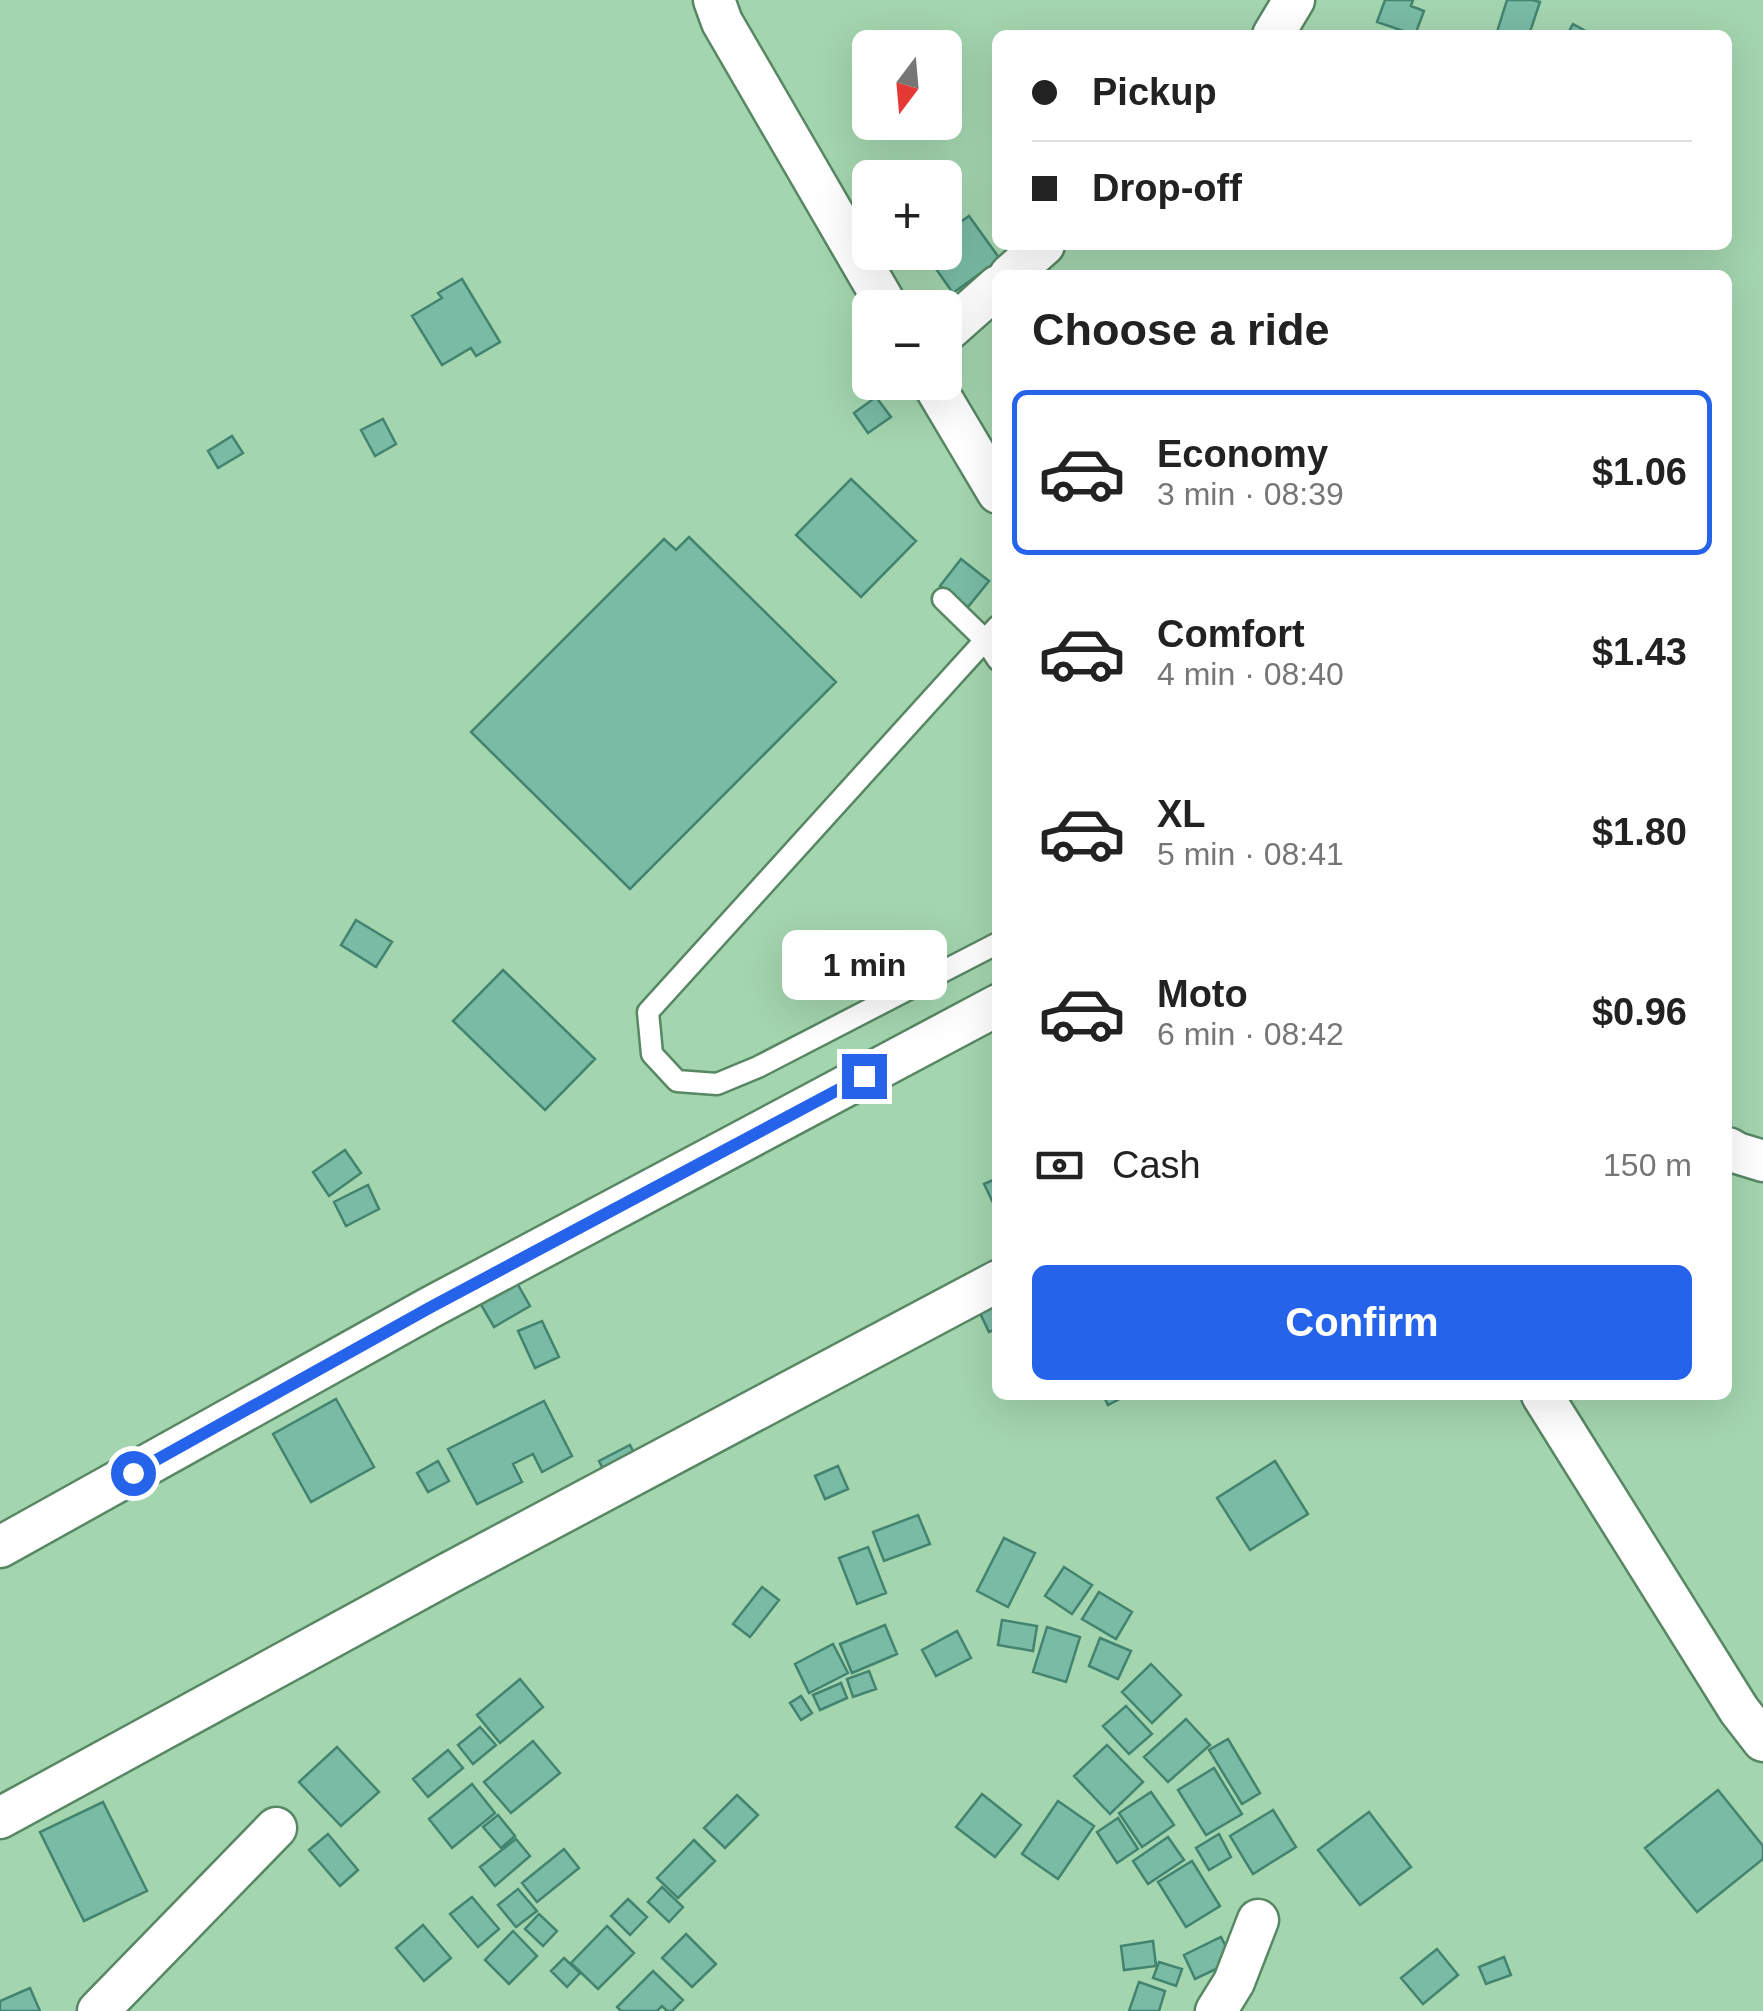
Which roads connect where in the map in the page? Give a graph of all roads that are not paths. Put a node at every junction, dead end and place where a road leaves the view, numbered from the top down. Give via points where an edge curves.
1 (714, 0) edge
2 (1294, 0) edge
3 (1276, 30) edge
4 (1038, 250) edge
5 (1016, 270) edge
6 (878, 290) edge
7 (992, 291) edge
8 (962, 317) edge
9 (943, 400) edge
10 (992, 483) edge
11 (943, 599) dead end
12 (991, 633) edge
13 (992, 946) edge
14 (992, 1008) edge
15 (1732, 1149) edge
16 (1763, 1161) edge
17 (992, 1284) edge
18 (1545, 1400) edge
19 (0, 1547) edge
20 (1763, 1741) edge
21 (0, 1818) edge
22 (276, 1828) dead end
23 (1258, 1920) dead end
24 (98, 2011) edge
25 (1216, 2011) edge

1 - 6 street
2 - 3 street
4 - 5 street
7 - 8 street
9 - 10 street
11 - 12 lane
12 - 13 lane via 648,1012 652,1054 678,1081 717,1084
14 - 19 street via 431,1307
15 - 16 street
17 - 21 street
18 - 20 street
22 - 24 street
23 - 25 street

